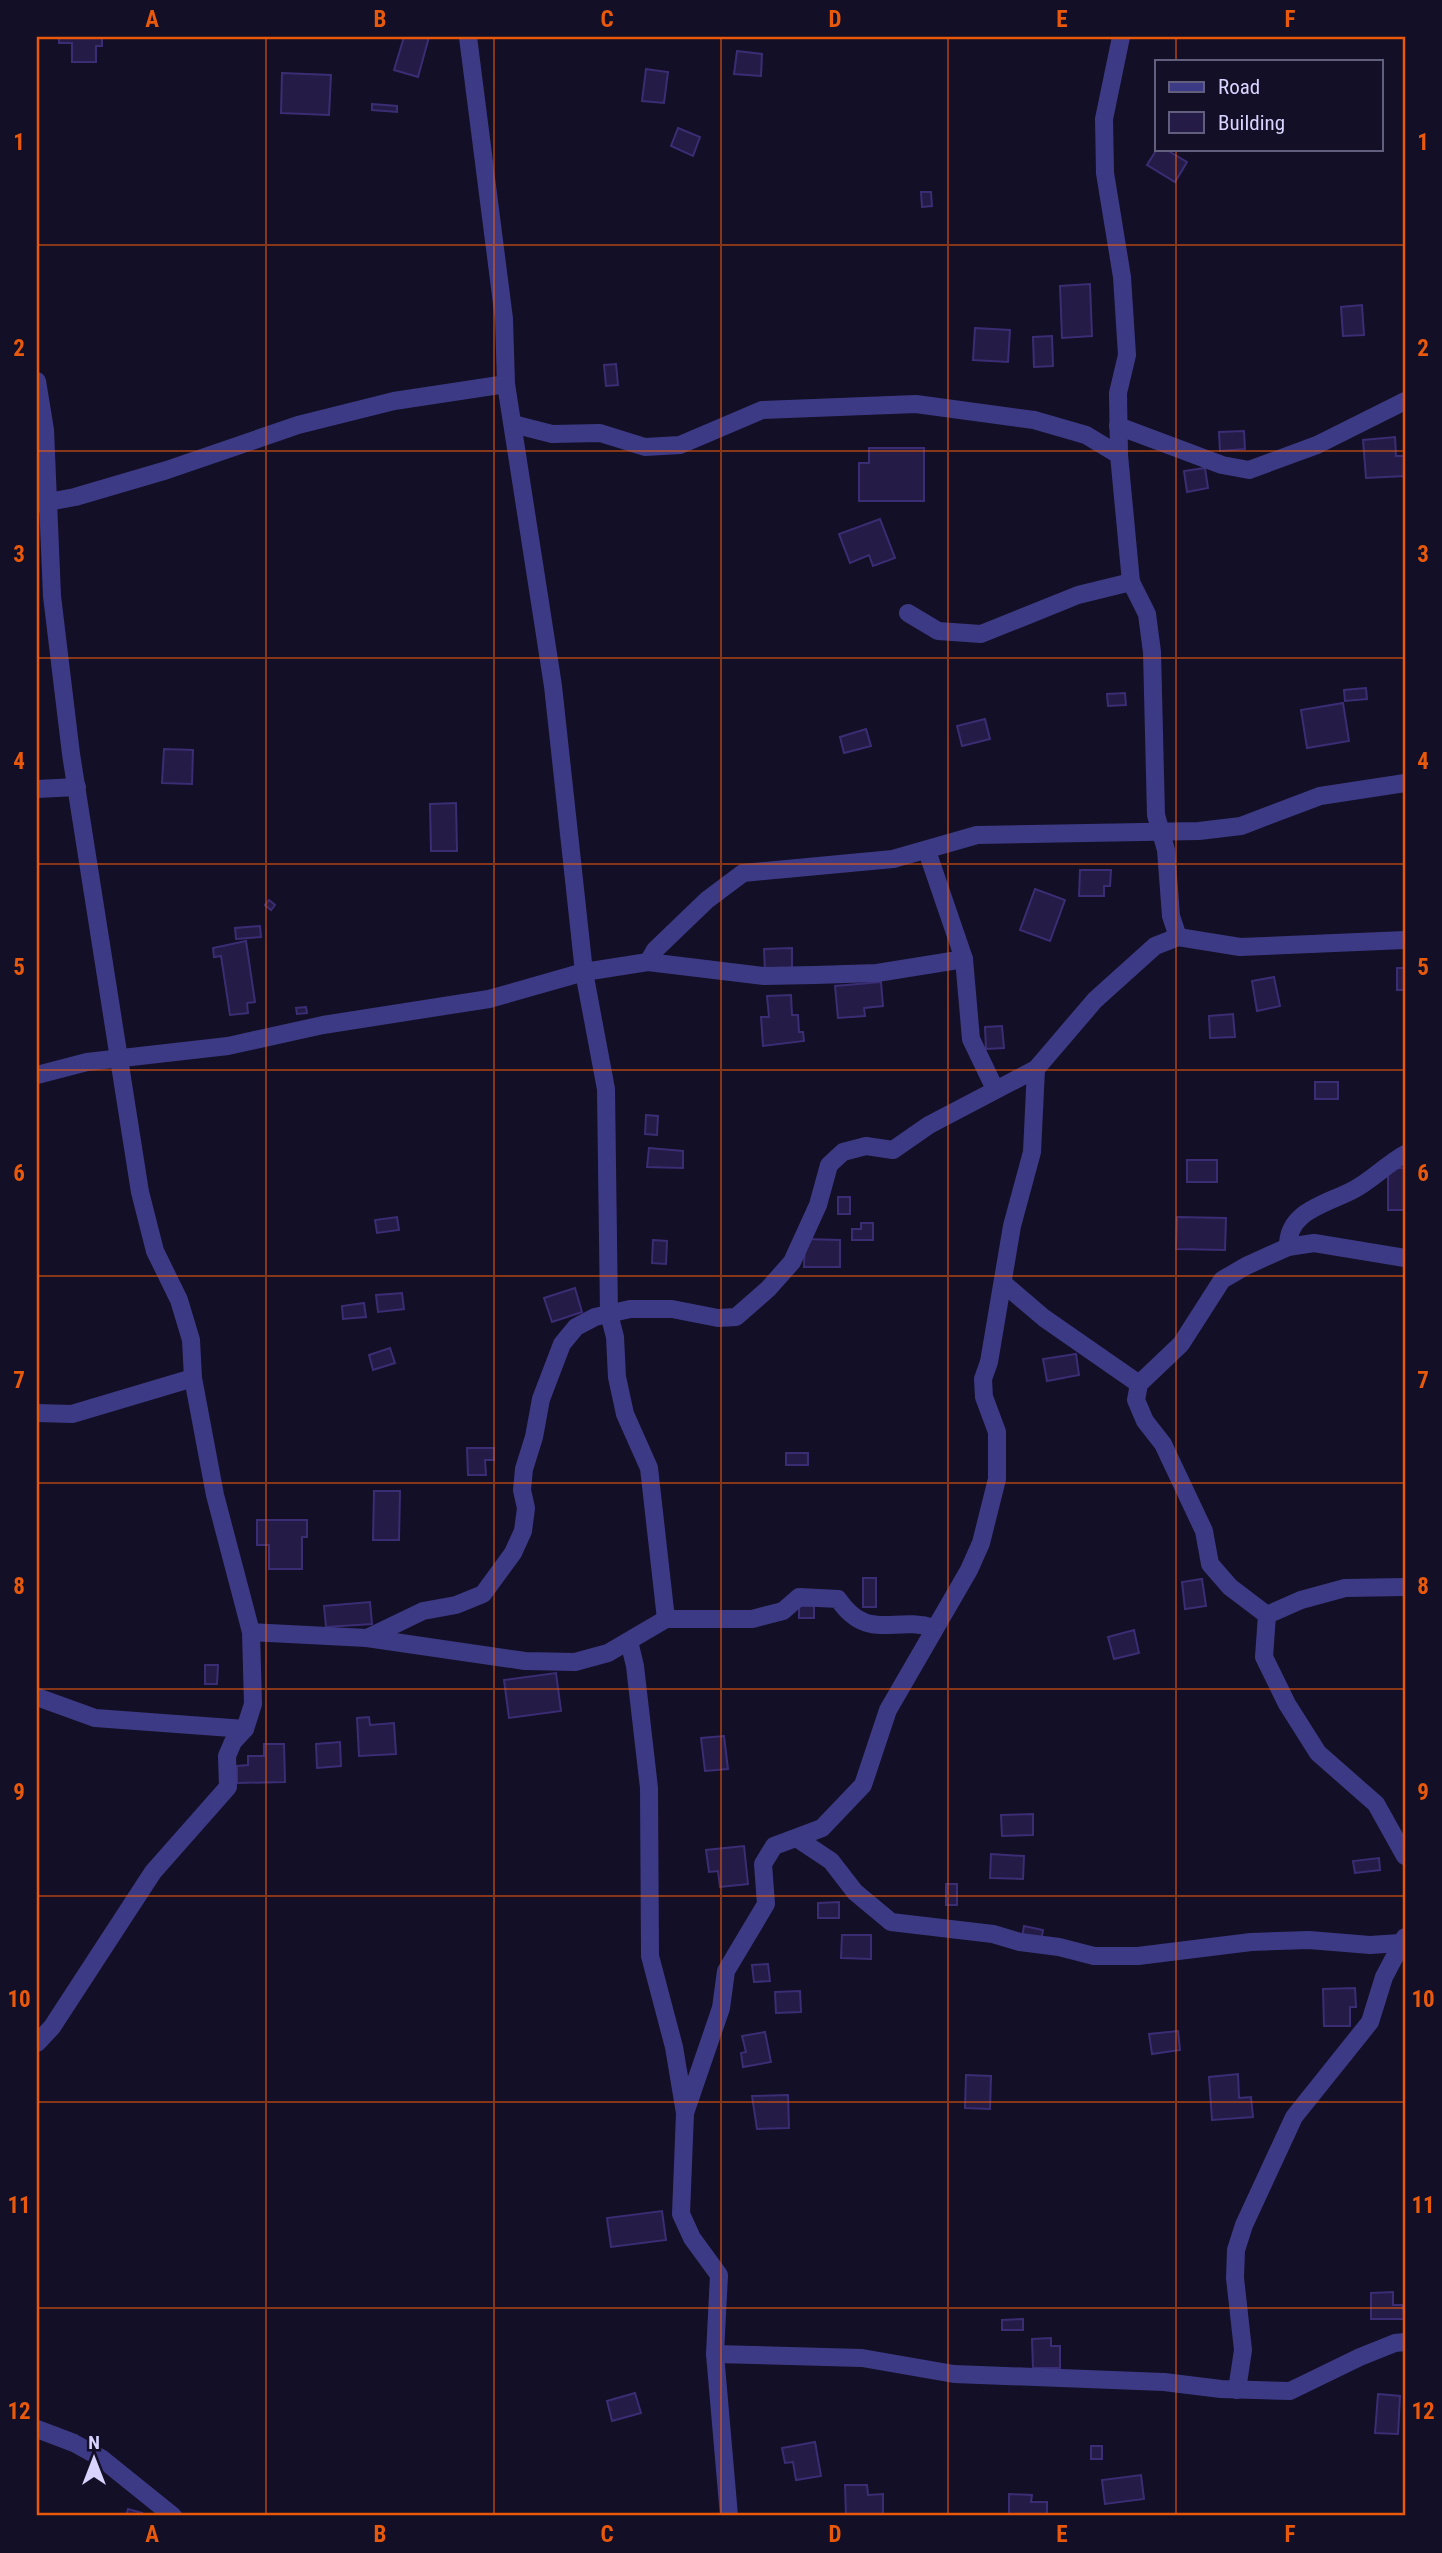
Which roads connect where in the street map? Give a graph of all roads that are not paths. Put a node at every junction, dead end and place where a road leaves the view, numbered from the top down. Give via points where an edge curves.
1 (468, 37) edge
2 (1121, 37) edge
3 (37, 381) edge
4 (506, 384) junction
5 (1405, 401) edge
6 (513, 424) junction
7 (1118, 426) junction
8 (1119, 455) junction
9 (42, 503) edge
10 (1131, 582) junction
11 (908, 613) dead end
12 (1405, 783) edge
13 (77, 788) junction
14 (37, 789) edge
15 (1160, 831) junction
16 (927, 851) junction
17 (1178, 937) junction
18 (1405, 940) edge
19 (964, 959) junction
20 (648, 962) junction
21 (584, 972) junction
22 (118, 1058) junction
23 (1036, 1069) junction
24 (37, 1075) edge
25 (995, 1089) junction
26 (1405, 1153) edge
27 (1289, 1247) junction
28 (1405, 1258) edge
29 (1003, 1283) junction
30 (609, 1314) junction
31 (193, 1378) junction
32 (1139, 1384) junction
33 (37, 1413) edge
34 (1405, 1587) edge
35 (1266, 1615) junction
36 (666, 1619) junction
37 (934, 1628) junction
38 (251, 1632) junction
39 (366, 1638) junction
40 (629, 1641) junction
41 (37, 1697) edge
42 (244, 1729) junction
43 (798, 1839) junction
44 (1405, 1856) edge
45 (1403, 1940) edge
46 (37, 2043) edge
47 (685, 2113) junction
48 (1405, 2342) edge
49 (715, 2354) junction
50 (1237, 2390) junction
51 (37, 2430) edge
52 (173, 2516) edge
53 (729, 2516) edge

1 - 4 street via 504,320
2 - 7 street via 1104,119 1105,173 1122,277 1126,355 1118,393
3 - 9 street via 45,430
4 - 6 street
4 - 9 street via 394,401 298,425 167,470
5 - 7 street via 1317,445 1249,470 1222,465
6 - 8 street via 552,434 600,433 645,447 680,445 761,410 916,404 1034,420 1086,435
6 - 21 street via 553,687
7 - 8 street
8 - 10 street
9 - 13 street
10 - 11 street via 1078,595 981,634 938,631
10 - 15 street via 1147,614 1153,652
12 - 15 street via 1320,796 1241,826
13 - 14 street
13 - 22 street
15 - 16 street via 977,835
15 - 17 street
16 - 19 street
16 - 20 street via 894,859 743,873 707,900
17 - 18 street via 1240,947
17 - 23 street via 1156,946 1095,1000
19 - 20 street via 877,973 764,976
19 - 25 street via 971,1039
20 - 21 street
21 - 22 street via 489,999 323,1025 228,1046
21 - 30 street via 606,1089
22 - 24 street
22 - 31 street via 141,1192 155,1251 179,1300 191,1340
23 - 25 street
23 - 29 street via 1032,1152 1012,1226
25 - 30 street via 894,1150 866,1146 843,1152 829,1165 818,1205 792,1262 736,1317 653,1308
26 - 27 street via 1356,1188 1309,1210 1294,1223
27 - 28 street via 1314,1243
27 - 32 street via 1222,1280 1181,1344
29 - 32 street via 1044,1318
29 - 37 street via 983,1379 984,1397 997,1432 997,1479 981,1543
30 - 36 street via 625,1414 649,1468
30 - 39 street via 576,1327 550,1369 524,1469 523,1531 499,1574 482,1594 423,1611
31 - 33 street via 72,1414
31 - 38 street via 215,1495
32 - 35 street via 1136,1400 1144,1421 1163,1444 1204,1531 1210,1563 1230,1587
34 - 35 street via 1345,1588
35 - 44 street via 1264,1657 1287,1704 1318,1753 1376,1804
36 - 37 street via 752,1619 783,1611 799,1597 838,1599 849,1615 880,1628
36 - 40 street
37 - 43 street via 887,1710 863,1785 822,1828
38 - 39 street
38 - 42 street via 253,1704
39 - 40 street via 525,1661 575,1662 608,1653
40 - 47 street via 649,1788 650,1956 674,2047
41 - 42 street via 95,1718
42 - 46 street via 227,1756 228,1787 153,1872
43 - 45 street via 831,1861 855,1892 891,1922 993,1934 1094,1956 1138,1956 1251,1942 1370,1945
43 - 47 street via 774,1846 763,1864 766,1904 726,1971 721,2008
45 - 50 street via 1384,1977 1370,2022 1294,2117 1244,2225 1236,2250 1242,2350
47 - 49 street via 681,2214 719,2275
48 - 50 street via 1360,2357 1290,2391
49 - 50 street via 862,2358 954,2374 1164,2382
49 - 53 street
51 - 52 street via 101,2458

